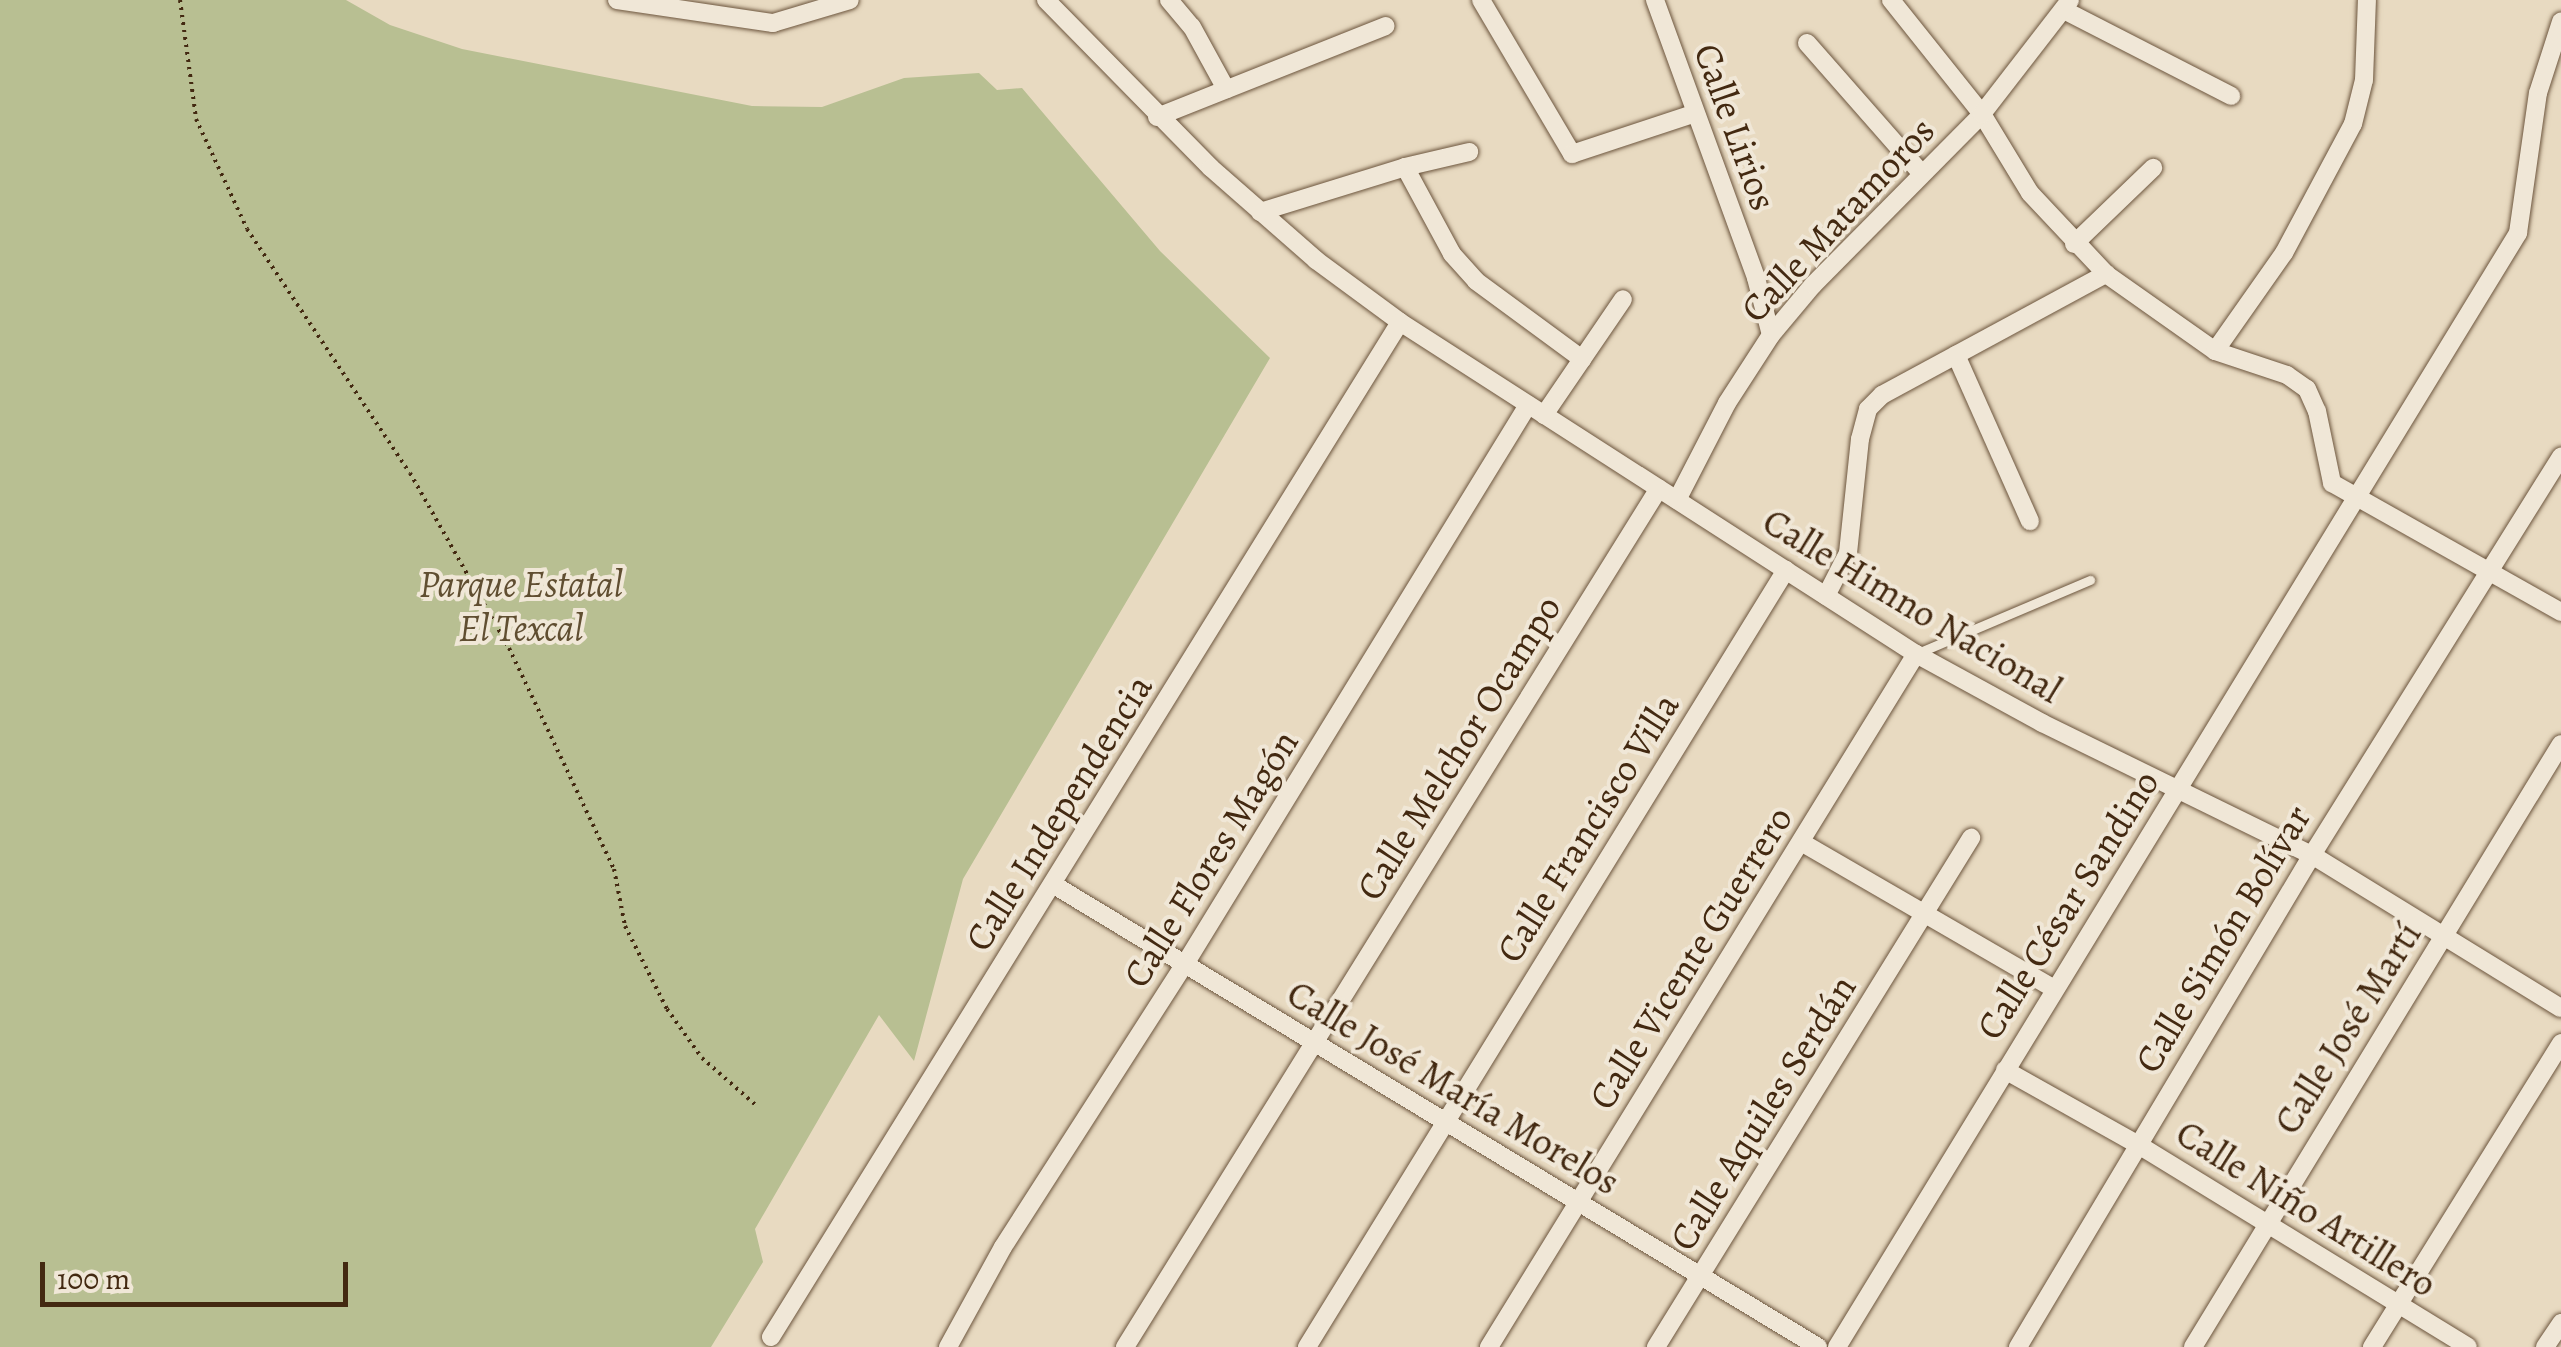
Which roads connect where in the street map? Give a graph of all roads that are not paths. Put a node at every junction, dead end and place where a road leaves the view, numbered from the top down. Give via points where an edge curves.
1 (617, 0) edge
2 (850, 0) edge
3 (1169, 0) edge
4 (1481, 0) edge
5 (1654, 0) edge
6 (1892, 0) edge
7 (2367, 0) edge
8 (1050, 1) edge
9 (2067, 5) edge
10 (2561, 22) edge
11 (1386, 26) dead end
12 (1807, 43) dead end
13 (1226, 89) junction
14 (2232, 96) dead end
15 (1693, 114) junction
16 (1982, 114) junction
17 (1157, 117) junction
18 (1469, 152) dead end
19 (1405, 166) junction
20 (2153, 168) dead end
21 (1922, 174) junction
22 (1260, 212) junction
23 (2074, 244) junction
24 (2106, 274) junction
25 (1623, 299) dead end
26 (1400, 322) junction
27 (1771, 335) junction
28 (2215, 351) junction
29 (1956, 354) junction
30 (1582, 359) junction
31 (1536, 410) junction
32 (2561, 456) edge
33 (1659, 488) junction
34 (2357, 498) junction
35 (1677, 500) junction
36 (2030, 521) dead end
37 (1786, 570) junction
38 (2491, 570) junction
39 (2090, 580) dead end
40 (1826, 596) junction
41 (2561, 612) edge
42 (1916, 654) junction
43 (2561, 744) edge
44 (2178, 788) junction
45 (1971, 838) dead end
46 (1801, 842) junction
47 (2312, 855) junction
48 (1054, 885) junction
49 (1925, 913) junction
50 (2444, 936) junction
51 (1186, 964) junction
52 (2053, 988) junction
53 (2561, 1008) edge
54 (1315, 1042) junction
55 (2561, 1042) edge
56 (2005, 1070) junction
57 (1446, 1120) junction
58 (2137, 1144) junction
59 (1577, 1202) junction
60 (2266, 1223) junction
61 (1699, 1277) junction
62 (2397, 1304) junction
63 (2561, 1323) edge
64 (771, 1337) dead end
65 (948, 1347) edge
66 (1126, 1347) edge
67 (1307, 1347) edge
68 (1489, 1347) edge
69 (1656, 1347) edge
70 (1818, 1347) edge
71 (1837, 1347) edge
72 (2018, 1347) edge
73 (2193, 1347) edge
74 (2372, 1347) edge
75 (2468, 1347) edge
76 (2546, 1347) edge

1 - 2 street via 773,23
3 - 13 street
4 - 15 street via 1572,154
5 - 15 street, Calle Lirios
6 - 16 street
7 - 28 street via 2364,80 2352,124 2284,254
8 - 17 street, Calle Himno Nacional
9 - 14 street
9 - 16 street, Calle Matamoros
10 - 34 street, Calle César Sandino via 2538,93 2518,233
11 - 13 street
12 - 21 street
13 - 17 street
15 - 27 street, Calle Lirios
16 - 21 street, Calle Matamoros
16 - 23 street via 2030,193
17 - 22 street, Calle Himno Nacional
18 - 19 street
19 - 22 street
19 - 30 street via 1452,254 1476,282
20 - 23 street
21 - 27 street, Calle Matamoros
22 - 26 street, Calle Himno Nacional
23 - 24 street
24 - 28 street
24 - 29 street
25 - 30 street, Calle Flores Magón
26 - 31 street, Calle Himno Nacional
26 - 48 street, Calle Independencia
27 - 35 street, Calle Matamoros via 1726,403
28 - 34 street via 2307,388 2332,483
29 - 36 street
29 - 40 street via 1868,409 1848,553
30 - 31 street, Calle Flores Magón
31 - 33 street, Calle Himno Nacional
31 - 51 street, Calle Flores Magón
32 - 38 street, Calle Simón Bolívar
33 - 35 street, Calle Himno Nacional
33 - 54 street, Calle Melchor Ocampo
34 - 38 street
34 - 44 street, Calle César Sandino
35 - 37 street, Calle Himno Nacional
37 - 40 street, Calle Himno Nacional
37 - 57 street, Calle Francisco Villa
38 - 41 street
38 - 47 street, Calle Simón Bolívar
39 - 42 lane
40 - 42 street, Calle Himno Nacional
42 - 44 street, Calle Himno Nacional
42 - 46 street, Calle Vicente Guerrero
43 - 50 street, Calle José Martí
44 - 47 street, Calle Himno Nacional
44 - 52 street, Calle César Sandino
45 - 49 street, Calle Aquiles Serdán
46 - 49 street
46 - 59 street, Calle Vicente Guerrero
47 - 50 street, Calle Himno Nacional
47 - 58 street, Calle Simón Bolívar
48 - 51 street, Calle José María Morelos
48 - 64 street, Calle Independencia
49 - 52 street
49 - 61 street, Calle Aquiles Serdán
50 - 53 street, Calle Himno Nacional
50 - 60 street, Calle José Martí
51 - 54 street, Calle José María Morelos
51 - 65 street, Calle Flores Magón via 1003,1248
52 - 56 street, Calle César Sandino
54 - 57 street, Calle José María Morelos
54 - 66 street, Calle Melchor Ocampo
55 - 62 street
56 - 58 street, Calle Niño Artillero
56 - 71 street, Calle César Sandino
57 - 59 street, Calle José María Morelos
57 - 67 street, Calle Francisco Villa
58 - 60 street, Calle Niño Artillero
58 - 72 street, Calle Simón Bolívar
59 - 61 street, Calle José María Morelos
59 - 68 street, Calle Vicente Guerrero
60 - 62 street, Calle Niño Artillero
60 - 73 street, Calle José Martí
61 - 69 street, Calle Aquiles Serdán
61 - 70 street, Calle José María Morelos
62 - 74 street
62 - 75 street, Calle Niño Artillero
63 - 76 street

